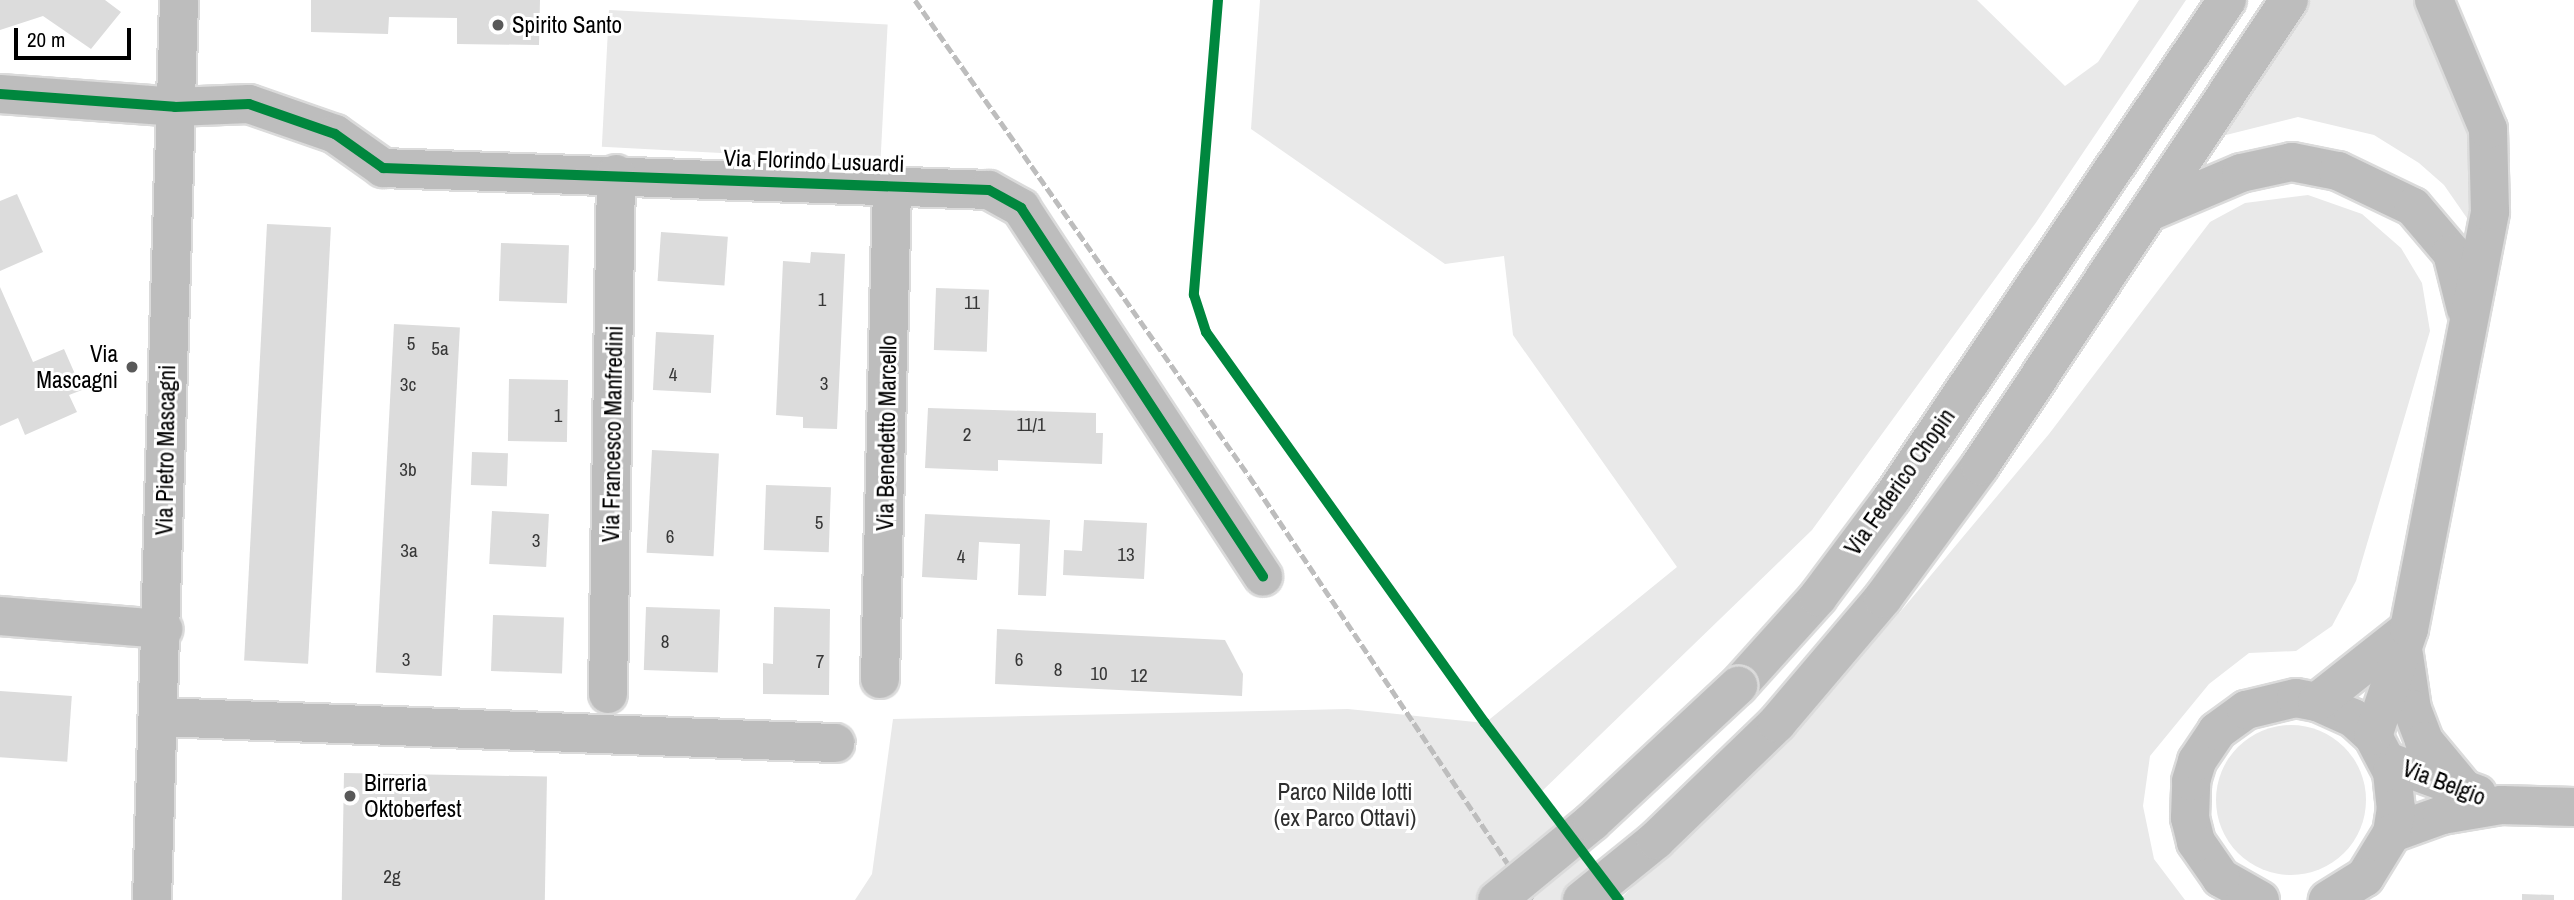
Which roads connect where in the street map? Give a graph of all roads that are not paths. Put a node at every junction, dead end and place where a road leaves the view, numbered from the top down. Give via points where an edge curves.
1 (179, 0) edge
2 (2227, 0) edge
3 (2289, 0) edge
4 (2434, 0) edge
5 (0, 94) edge
6 (175, 107) junction
7 (616, 174) junction
8 (891, 186) junction
9 (2149, 212) junction
10 (2469, 320) junction
11 (1263, 577) dead end
12 (0, 616) edge
13 (163, 629) junction
14 (2406, 640) junction
15 (880, 679) dead end
16 (608, 694) dead end
17 (2317, 702) junction
18 (160, 717) junction
19 (835, 743) dead end
20 (2380, 749) junction
21 (2464, 789) junction
22 (2501, 805) junction
23 (2574, 807) edge
24 (2392, 833) junction
25 (2362, 889) edge
26 (152, 900) edge
27 (1497, 900) edge
28 (1581, 900) edge
29 (2260, 900) edge
30 (2328, 900) edge

1 - 6 street, Via Pietro Mascagni
2 - 27 street, Via Federico Chopin, bridge via 1892,498 1818,597 1738,686 1592,822
3 - 9 street
4 - 10 street via 2488,129 2490,212
5 - 6 street, Via Florindo Lusuardi
6 - 7 street, Via Florindo Lusuardi via 249,104 335,134 383,168
6 - 13 street, Via Pietro Mascagni
7 - 8 street, Via Florindo Lusuardi
7 - 16 street, Via Francesco Manfredini
8 - 11 street, Via Florindo Lusuardi via 989,190 1021,208
8 - 15 street, Via Benedetto Marcello
9 - 10 street via 2241,173 2292,162 2338,171 2413,207 2452,253
9 - 28 street via 1980,466 1883,598 1777,723 1656,840
10 - 14 street
12 - 13 street
13 - 18 street, Via Pietro Mascagni
14 - 17 street
14 - 20 street
14 - 21 street via 2412,709 2424,741
17 - 20 street, Via Belgio via 2353,718
17 - 29 street, Via Belgio via 2295,698 2246,710 2217,731 2194,771 2190,818 2196,842 2221,878
18 - 19 street
18 - 26 street, Via Pietro Mascagni
20 - 21 street, Via Belgio
20 - 24 street, Via Belgio via 2396,808
21 - 22 street, Via Belgio
22 - 23 street, Via Belgio
22 - 24 street, Via Belgio via 2442,815
24 - 25 street, Via Belgio
25 - 30 street, Via Belgio

